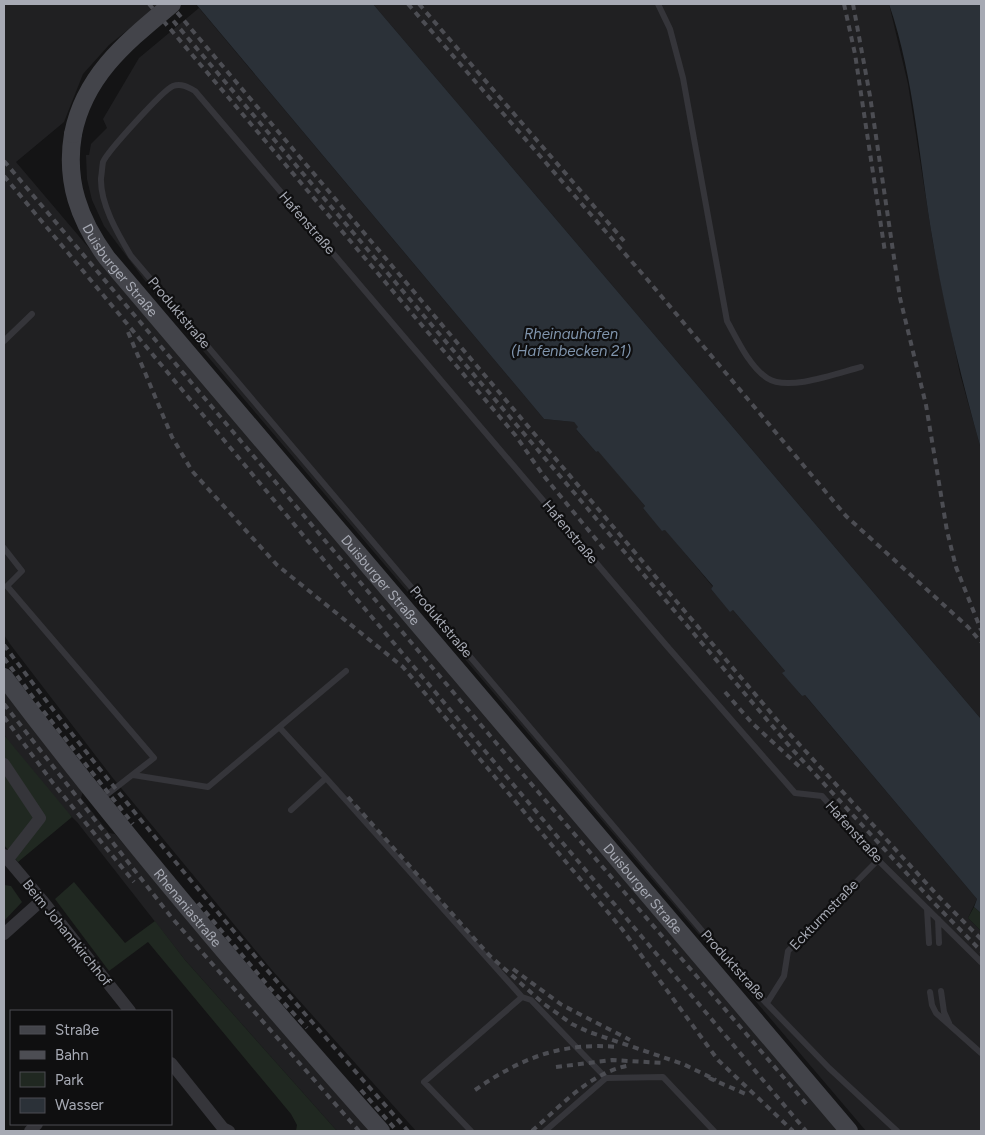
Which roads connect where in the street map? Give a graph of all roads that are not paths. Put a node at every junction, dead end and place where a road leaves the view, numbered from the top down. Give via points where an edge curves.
1 (172, 4) edge
2 (658, 4) edge
3 (173, 86) joint
4 (32, 314) dead end
5 (4, 341) edge
6 (861, 367) dead end
7 (4, 548) edge
8 (346, 672) dead end
9 (4, 678) edge
10 (280, 728) junction
11 (4, 764) edge
12 (133, 775) junction
13 (326, 778) junction
14 (99, 801) junction
15 (290, 810) dead end
16 (878, 860) junction
17 (7, 863) edge
18 (42, 900) junction
19 (927, 909) junction
20 (938, 919) junction
21 (4, 934) edge
22 (929, 943) dead end
23 (939, 943) dead end
24 (981, 962) edge
25 (941, 991) dead end
26 (930, 992) dead end
27 (522, 997) junction
28 (767, 1002) junction
29 (129, 1010) edge
30 (951, 1026) junction
31 (981, 1053) edge
32 (172, 1064) edge
33 (606, 1078) junction
34 (224, 1130) edge
35 (381, 1131) edge
36 (471, 1131) edge
37 (545, 1131) edge
38 (714, 1131) edge
39 (849, 1131) edge
40 (897, 1131) edge

1 - 39 street, Duisburger Straße, bridge via 124,45 98,73 81,104 73,134 70,170 77,204 89,232 107,258
2 - 6 lane via 670,29 684,78 727,321 754,366 767,379 785,383 808,381
3 - 16 lane, Hafenstraße via 184,85 195,91 659,638 795,792 822,796
3 - 28 lane, Produktstraße via 111,149 104,162 101,180 104,199 131,256 736,971
4 - 5 lane
7 - 12 lane via 22,571 6,586 154,758
8 - 10 lane
9 - 14 street, Rhenaniastraße
10 - 12 lane via 208,787
10 - 13 lane
11 - 17 street via 40,818
12 - 14 lane
13 - 15 lane
13 - 27 lane
14 - 35 street, Rhenaniastraße via 225,954
16 - 19 lane, Hafenstraße
16 - 28 lane, Eckturmstraße via 788,951 784,976
17 - 18 street, Beim Johannkirchhof
18 - 21 street
18 - 29 street, Beim Johannkirchhof
19 - 20 lane, Hafenstraße
19 - 22 lane
20 - 23 lane
20 - 24 lane, Hafenstraße
25 - 30 lane via 944,1012
26 - 30 lane via 936,1014
27 - 33 lane via 531,1000
27 - 36 lane via 424,1082
28 - 40 lane, Produktstraße via 828,1068
30 - 31 lane
32 - 34 street
33 - 37 lane
33 - 38 lane via 662,1077

